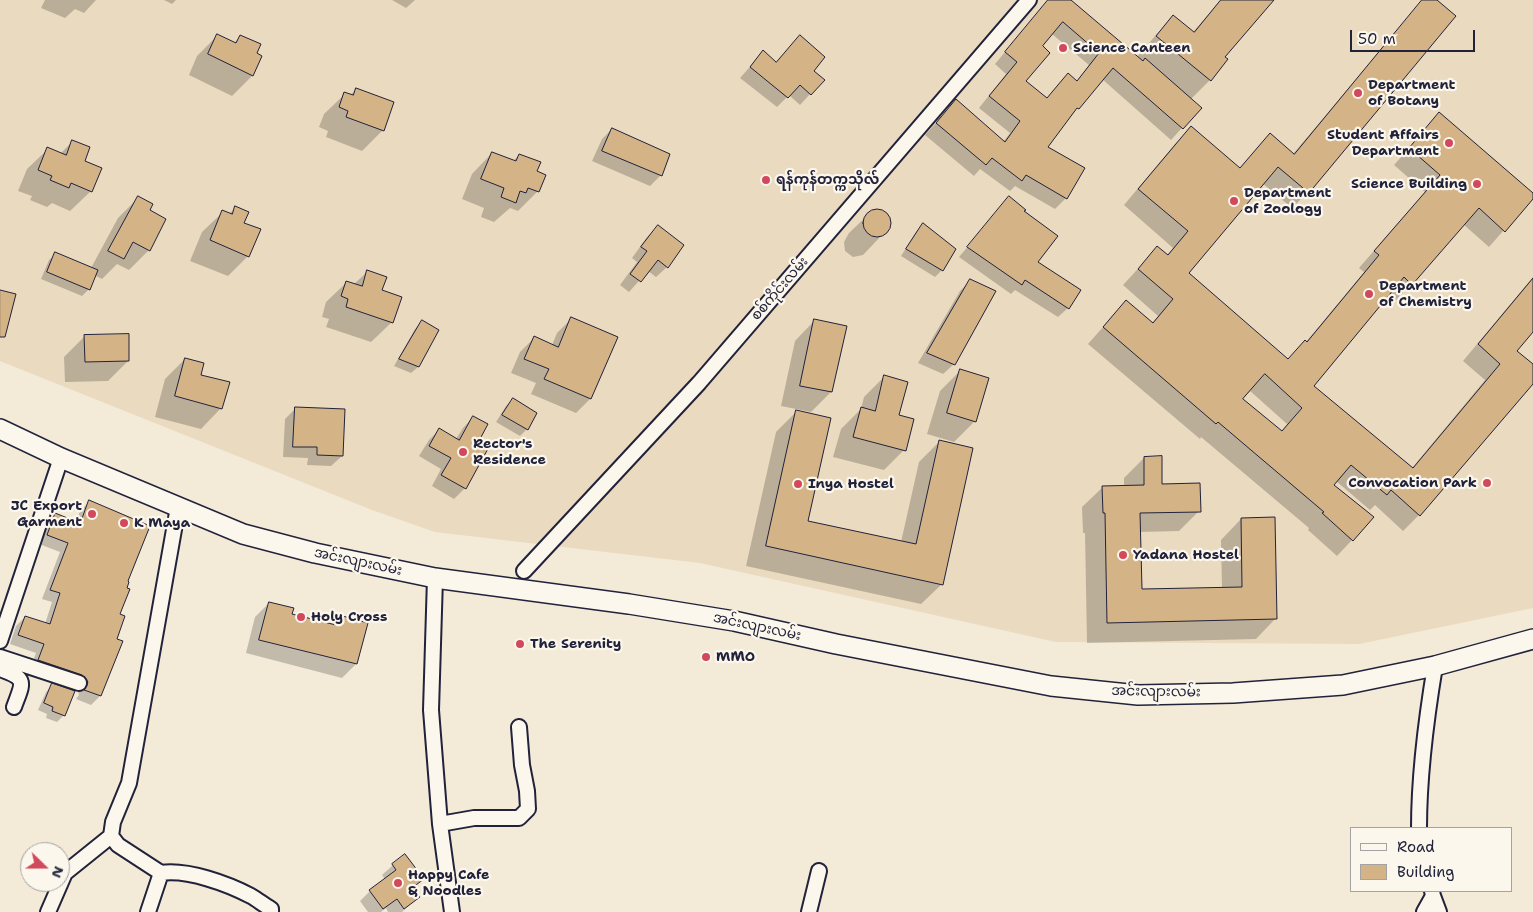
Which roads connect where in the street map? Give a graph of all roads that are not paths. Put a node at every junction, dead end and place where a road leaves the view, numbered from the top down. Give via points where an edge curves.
1 (1029, 0) edge
2 (0, 429) edge
3 (61, 458) junction
4 (178, 507) junction
5 (524, 571) dead end
6 (435, 578) junction
7 (1533, 638) edge
8 (0, 641) edge
9 (0, 657) edge
10 (1435, 666) junction
11 (0, 669) edge
12 (79, 683) dead end
13 (14, 707) dead end
14 (519, 728) dead end
15 (440, 824) junction
16 (1419, 827) edge
17 (111, 836) junction
18 (820, 871) dead end
19 (161, 873) junction
20 (1432, 893) edge
21 (48, 912) edge
22 (148, 912) edge
23 (271, 912) edge
24 (452, 912) edge
25 (809, 912) edge
26 (1424, 912) edge
27 (1440, 912) edge

1 - 5 street, စစ်ကိုင်းလမ်း via 699,383
2 - 3 main road, အင်းလျားလမ်း
3 - 4 main road, အင်းလျားလမ်း
3 - 8 street
4 - 6 main road, အင်းလျားလမ်း via 243,534
4 - 17 street via 130,783
6 - 10 main road, အင်းလျားလမ်း via 629,604 1051,686 1138,695 1233,693 1343,685
6 - 15 street via 431,710
7 - 10 main road, အင်းလျားလမ်း
9 - 12 street
10 - 16 street via 1421,764
11 - 13 street via 20,679 22,685
14 - 15 street via 528,809 519,818 474,818
15 - 24 street
17 - 19 street via 118,845
17 - 21 street via 65,873
18 - 25 street
19 - 22 street
19 - 23 street via 174,871 212,880 252,896
20 - 26 street
20 - 27 street

